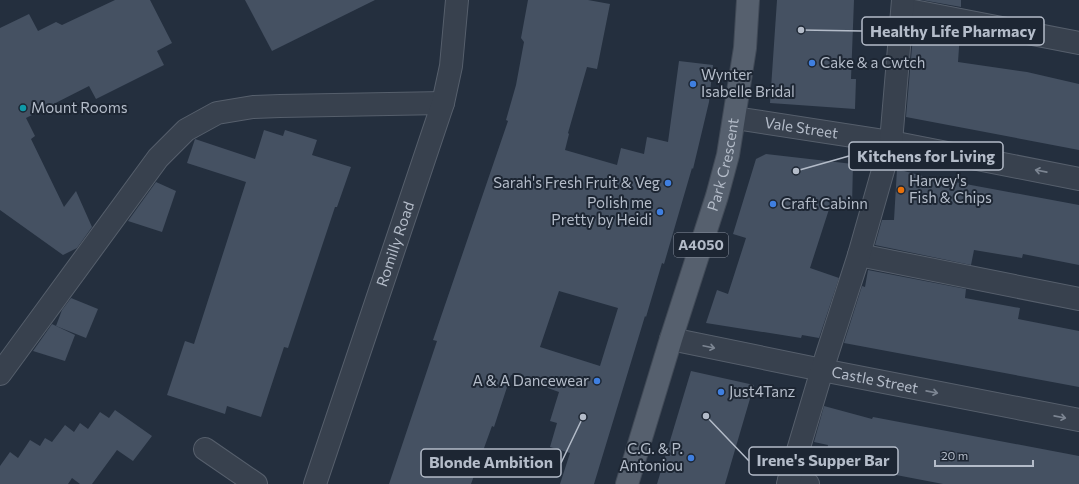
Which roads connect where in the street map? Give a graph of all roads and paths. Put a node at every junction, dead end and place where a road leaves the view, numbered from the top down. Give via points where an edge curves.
1 (457, 0) edge
2 (748, 0) edge
3 (903, 5) edge
4 (1079, 43) edge
5 (443, 103) junction
6 (735, 118) junction
7 (891, 142) junction
8 (1079, 179) edge
9 (860, 255) junction
10 (1079, 299) edge
11 (671, 339) junction
12 (822, 370) junction
13 (0, 374) edge
14 (1079, 420) edge
15 (205, 449) dead end
16 (795, 483) edge
17 (256, 484) edge
18 (315, 484) edge
19 (627, 484) edge

1 - 5 street, Romilly Road via 451,66
2 - 6 main road, Park Crescent / A4050 via 745,48
3 - 4 street
3 - 7 street
5 - 13 street via 253,107 217,113 186,130 158,158
5 - 18 street, Romilly Road
6 - 7 street, Vale Street
6 - 11 main road, Park Crescent / A4050 via 728,155
8 -> 7 street, Vale Street
7 - 9 street
9 - 10 street
9 - 12 street
11 -> 12 street, Castle Street
11 - 19 main road, Park Crescent / A4050
12 -> 14 street, Castle Street
12 - 16 street
15 - 17 street

